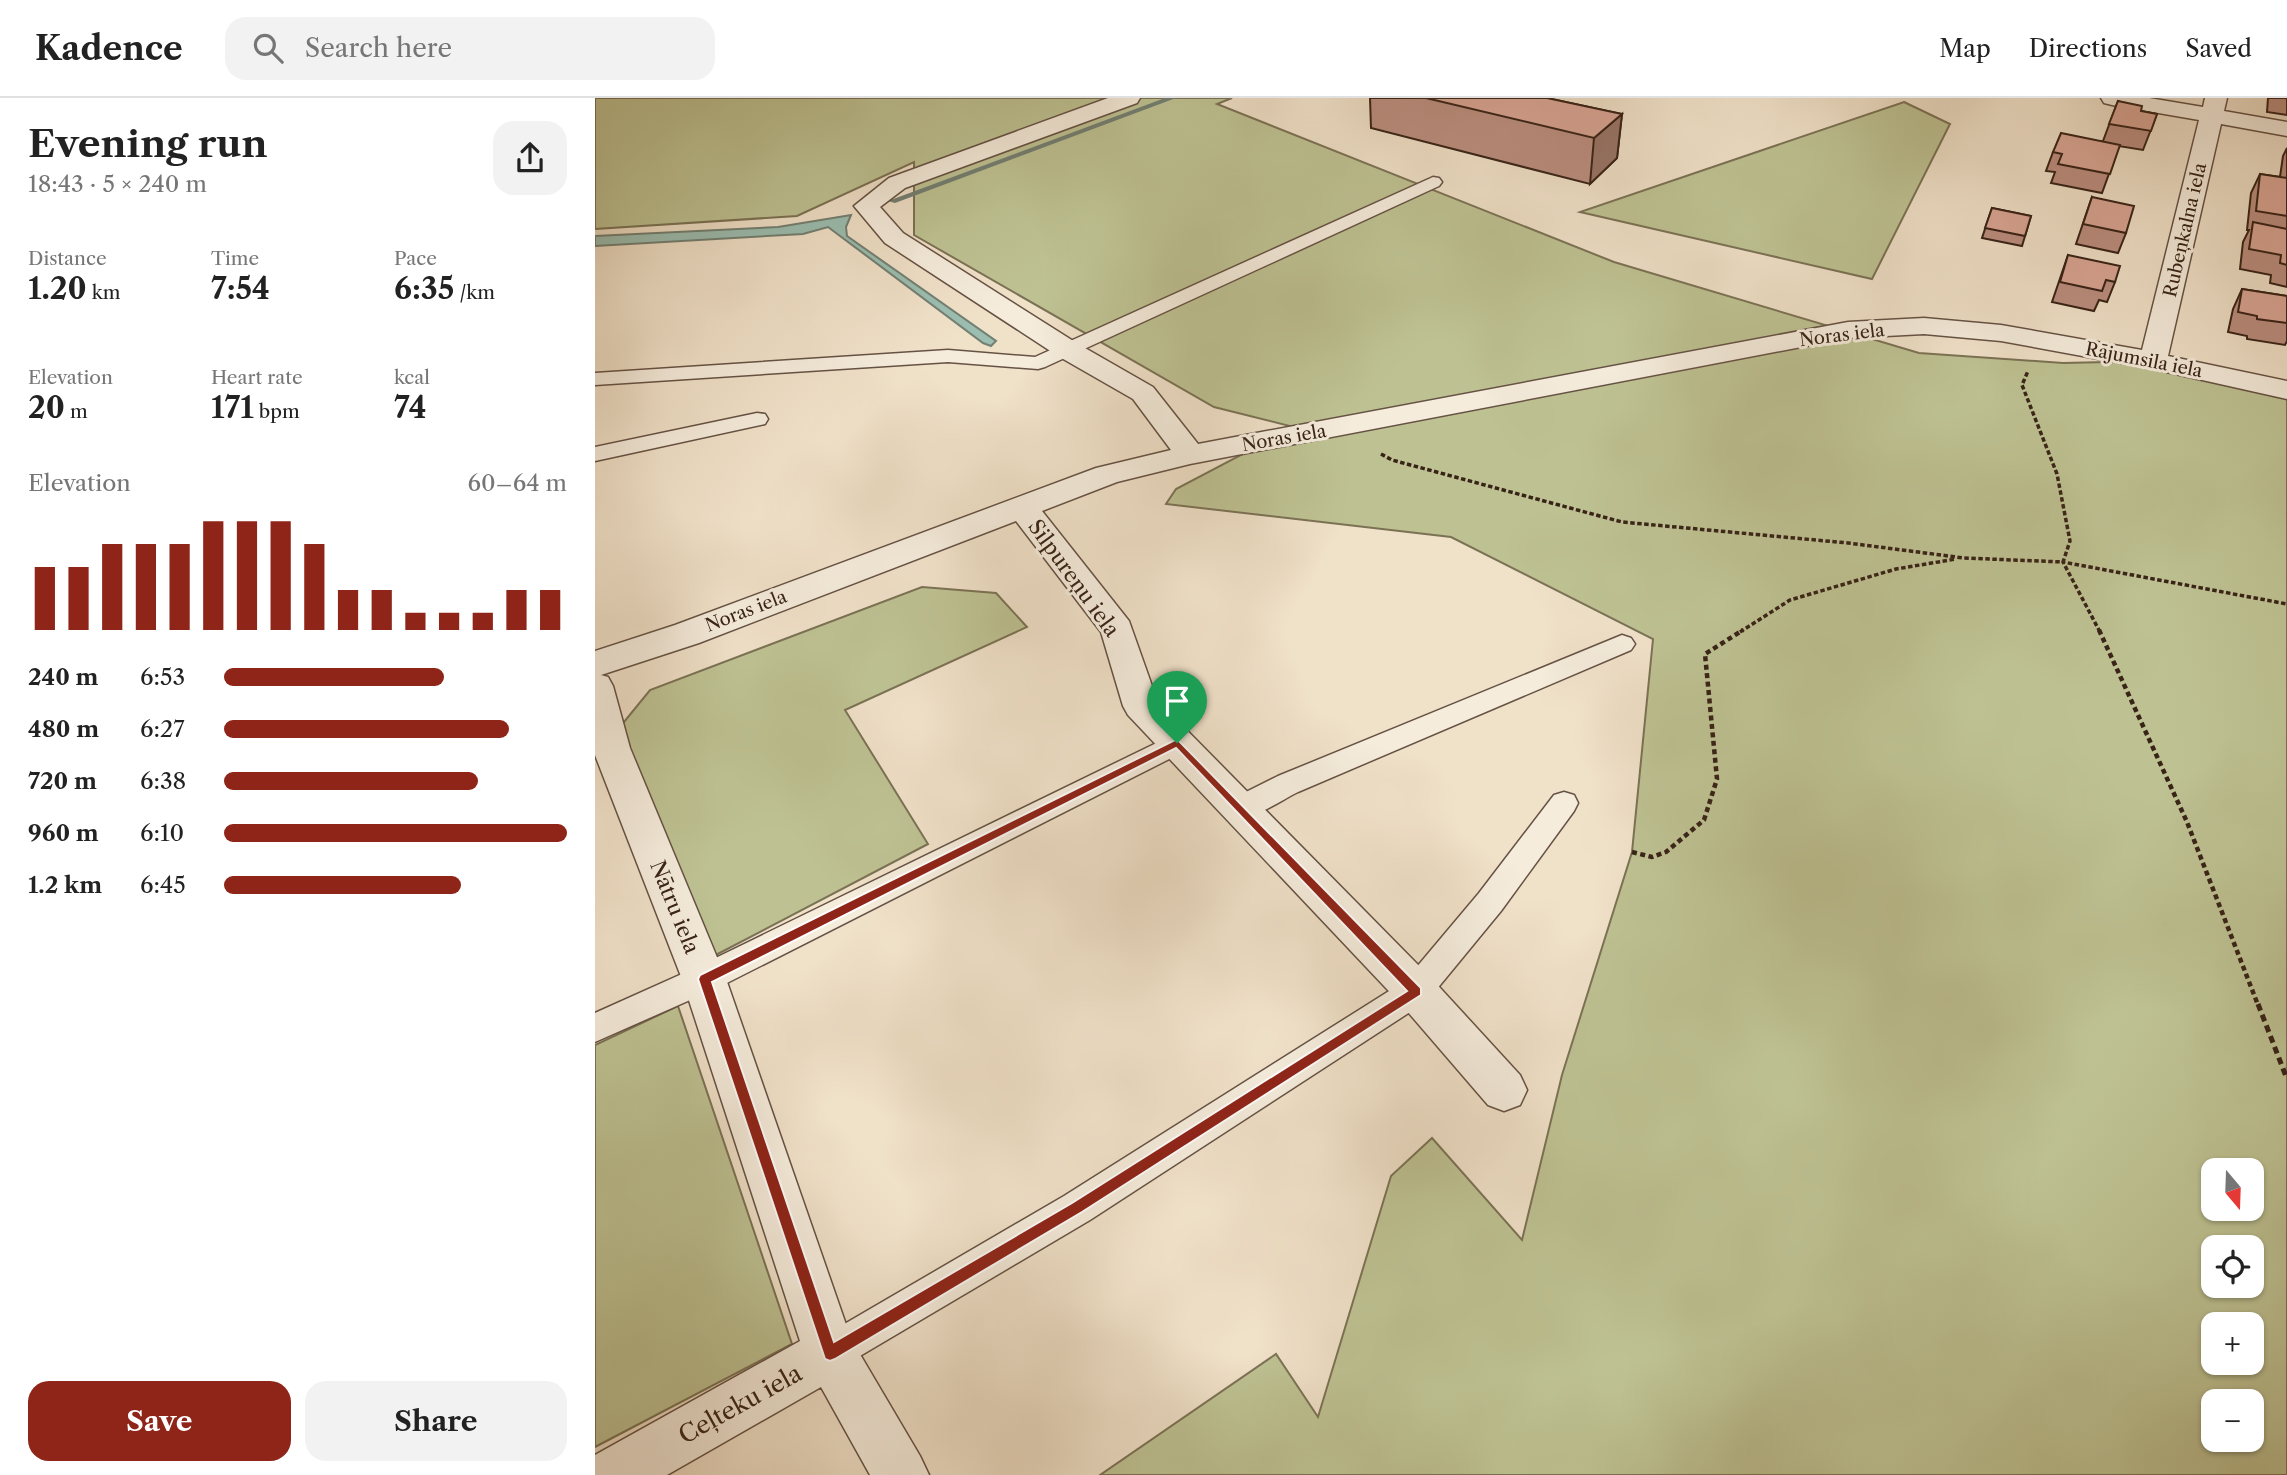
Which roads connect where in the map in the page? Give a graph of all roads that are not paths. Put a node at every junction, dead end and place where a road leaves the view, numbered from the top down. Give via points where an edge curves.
1 (1128, 98) edge
2 (2112, 98) edge
3 (2214, 107) edge
4 (2287, 129) edge
5 (1433, 182) dead end
6 (2001, 333) joint
7 (1068, 350) junction
8 (2153, 361) junction
9 (595, 379) edge
10 (2287, 390) edge
11 (757, 419) dead end
12 (595, 454) edge
13 (1190, 455) junction
14 (1022, 507) junction
15 (1622, 644) dead end
16 (595, 664) edge
17 (595, 686) edge
18 (1177, 743) junction
19 (1564, 803) dead end
20 (1240, 808) junction
21 (704, 979) junction
22 (1416, 992) junction
23 (595, 1028) edge
24 (1504, 1090) dead end
25 (830, 1353) junction
26 (614, 1475) edge
27 (901, 1475) edge

1 - 7 street via 897,183 866,206 894,238
2 - 3 street
3 - 4 street
3 - 8 street, Rubeņkalna iela
5 - 7 lane
6 - 8 street, Rājumsila iela
6 - 13 street, Noras iela via 1924,326 1848,331
7 - 9 lane via 1038,363 948,356
7 - 13 street via 1143,393
8 - 10 street, Rājumsila iela
11 - 12 lane
13 - 14 street, Noras iela via 1107,475
14 - 16 street, Noras iela via 687,634
14 - 18 street, Silpureņu iela via 1117,629 1141,706
15 - 20 lane
17 - 21 street, Nātru iela via 611,748
18 - 20 street, Silpureņu iela
18 - 21 lane
19 - 22 lane
20 - 22 street, Silpureņu iela
21 - 23 lane
21 - 25 street, Nātru iela
22 - 24 street, Silpureņu iela
22 - 25 lane via 1077,1208
25 - 26 street, Ceļteku iela
25 - 27 street, Nātru iela

